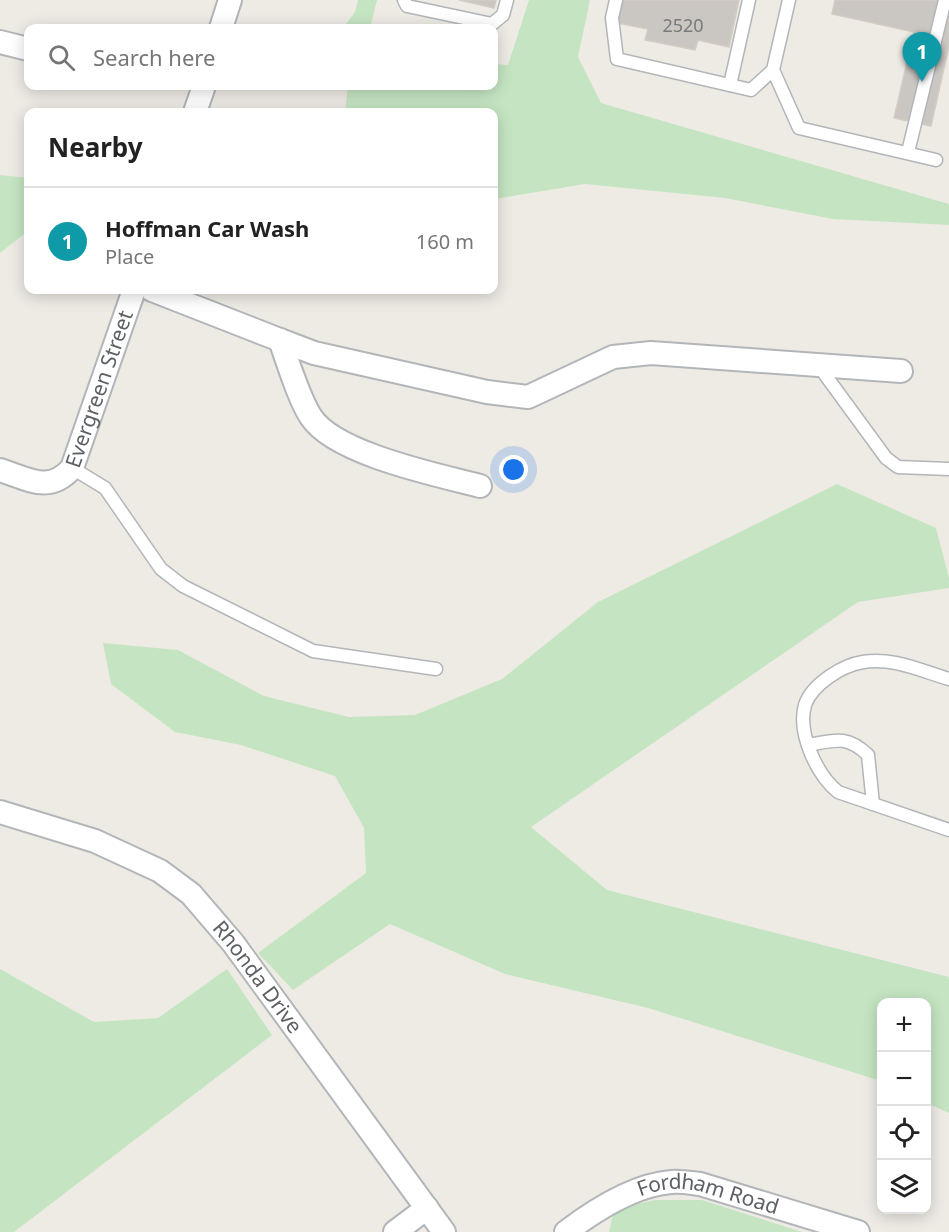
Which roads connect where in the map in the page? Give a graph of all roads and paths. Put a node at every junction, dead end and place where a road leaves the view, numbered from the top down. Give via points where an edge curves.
1 (230, 0) edge
2 (404, 0) edge
3 (507, 0) edge
4 (616, 0) edge
5 (749, 0) edge
6 (789, 0) edge
7 (945, 0) edge
8 (222, 24) edge
9 (0, 42) edge
10 (24, 48) edge
11 (773, 69) junction
12 (730, 85) junction
13 (200, 90) edge
14 (196, 108) edge
15 (908, 152) junction
16 (936, 160) dead end
17 (133, 294) edge
18 (162, 294) edge
19 (280, 340) junction
20 (818, 365) junction
21 (901, 371) dead end
22 (72, 468) junction
23 (949, 469) edge
24 (0, 470) edge
25 (480, 486) dead end
26 (436, 669) dead end
27 (949, 679) edge
28 (808, 745) junction
29 (873, 804) junction
30 (0, 812) edge
31 (949, 830) edge
32 (427, 1208) junction
33 (395, 1232) edge
34 (444, 1232) edge
35 (566, 1232) edge
36 (858, 1232) edge

1 - 8 street
2 - 3 lane via 407,6 492,24 503,15
4 - 12 lane via 612,18 617,59
5 - 12 lane
6 - 11 lane
7 - 15 lane
9 - 10 street
11 - 12 lane via 751,90
11 - 15 lane via 800,128
13 - 14 street
15 - 16 lane
17 - 22 street, Evergreen Street
18 - 19 street
19 - 20 street via 314,352 487,393 528,397 613,357 651,353
19 - 25 street via 311,418 328,435 391,463
20 - 21 street
20 - 23 lane via 886,458 898,467
22 - 24 street, Evergreen Street via 55,483
22 - 26 lane via 105,488 161,569 183,586 313,651
27 - 28 lane via 882,661 862,662 835,674 815,689 805,705
28 - 29 lane via 825,781 838,792
28 - 29 lane via 838,740 855,743 868,755
29 - 31 lane
30 - 32 street, Rhonda Drive via 95,841 160,871 190,894 232,943
32 - 33 street
32 - 34 street, Rhonda Drive
35 - 36 street, Fordham Road via 589,1214 644,1188 672,1181 700,1184

